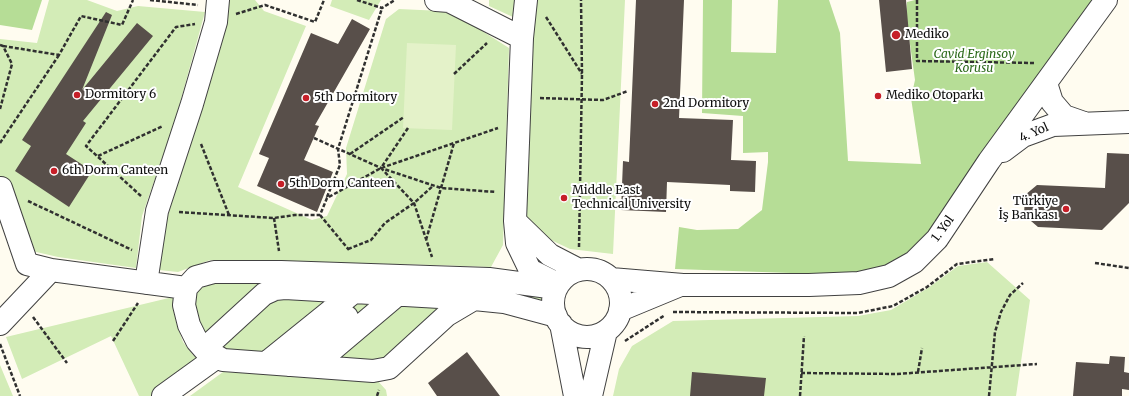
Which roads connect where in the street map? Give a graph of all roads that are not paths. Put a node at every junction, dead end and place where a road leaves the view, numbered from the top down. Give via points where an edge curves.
1 (436, 0) edge
2 (526, 0) edge
3 (1106, 0) edge
4 (217, 10) edge
5 (512, 33) junction
6 (1046, 83) junction
7 (1129, 122) edge
8 (1085, 124) junction
9 (989, 161) junction
10 (1, 188) road end
11 (516, 221) junction
12 (51, 270) junction
13 (579, 270) junction
14 (611, 278) junction
15 (283, 280) junction
16 (149, 284) junction
17 (683, 285) junction
18 (558, 286) junction
19 (365, 287) junction
20 (186, 288) junction
21 (397, 295) junction
22 (474, 299) junction
23 (620, 310) junction
24 (559, 320) junction
25 (0, 324) edge
26 (606, 331) junction
27 (211, 353) junction
28 (266, 363) junction
29 (289, 365) junction
30 (313, 366) junction
31 (163, 396) edge
32 (575, 396) edge
33 (591, 396) edge

1 - 5 street via 449,1
2 - 5 street
3 - 6 street, 1. Yol
4 - 16 street via 190,114 157,210
5 - 11 street via 520,98
6 - 8 street, 4. Yol via 1052,102 1064,116
6 - 9 street, 1. Yol
7 - 8 street, 4. Yol
8 - 9 street, 4. Yol via 1052,125 1023,136
9 - 17 street, 1. Yol via 938,239 914,262 889,276 859,283 809,286
10 - 12 street via 27,264
11 - 13 street via 550,255
11 - 18 street via 517,243 530,270
12 - 16 street
12 - 25 street
13 - 14 street via 602,272
13 - 18 street via 570,274
14 - 17 street, 1. Yol
14 - 23 street via 618,288
15 - 19 street
15 - 20 street via 214,272 196,276
15 - 27 street via 275,290 264,294
16 - 20 street
17 - 23 street
18 - 19 street via 489,279 440,278
18 - 24 street via 554,307
19 - 21 street
19 - 28 street
19 - 29 street
20 - 27 street via 184,305 189,325 197,341
21 - 22 street
21 - 30 street
22 - 24 street via 504,302
22 - 30 street via 447,315 388,368 373,371
23 - 26 street via 613,326
24 - 26 street via 568,331 577,336 597,336
24 - 32 street
26 - 33 street
27 - 28 street via 223,360
27 - 31 street
28 - 29 street
29 - 30 street

